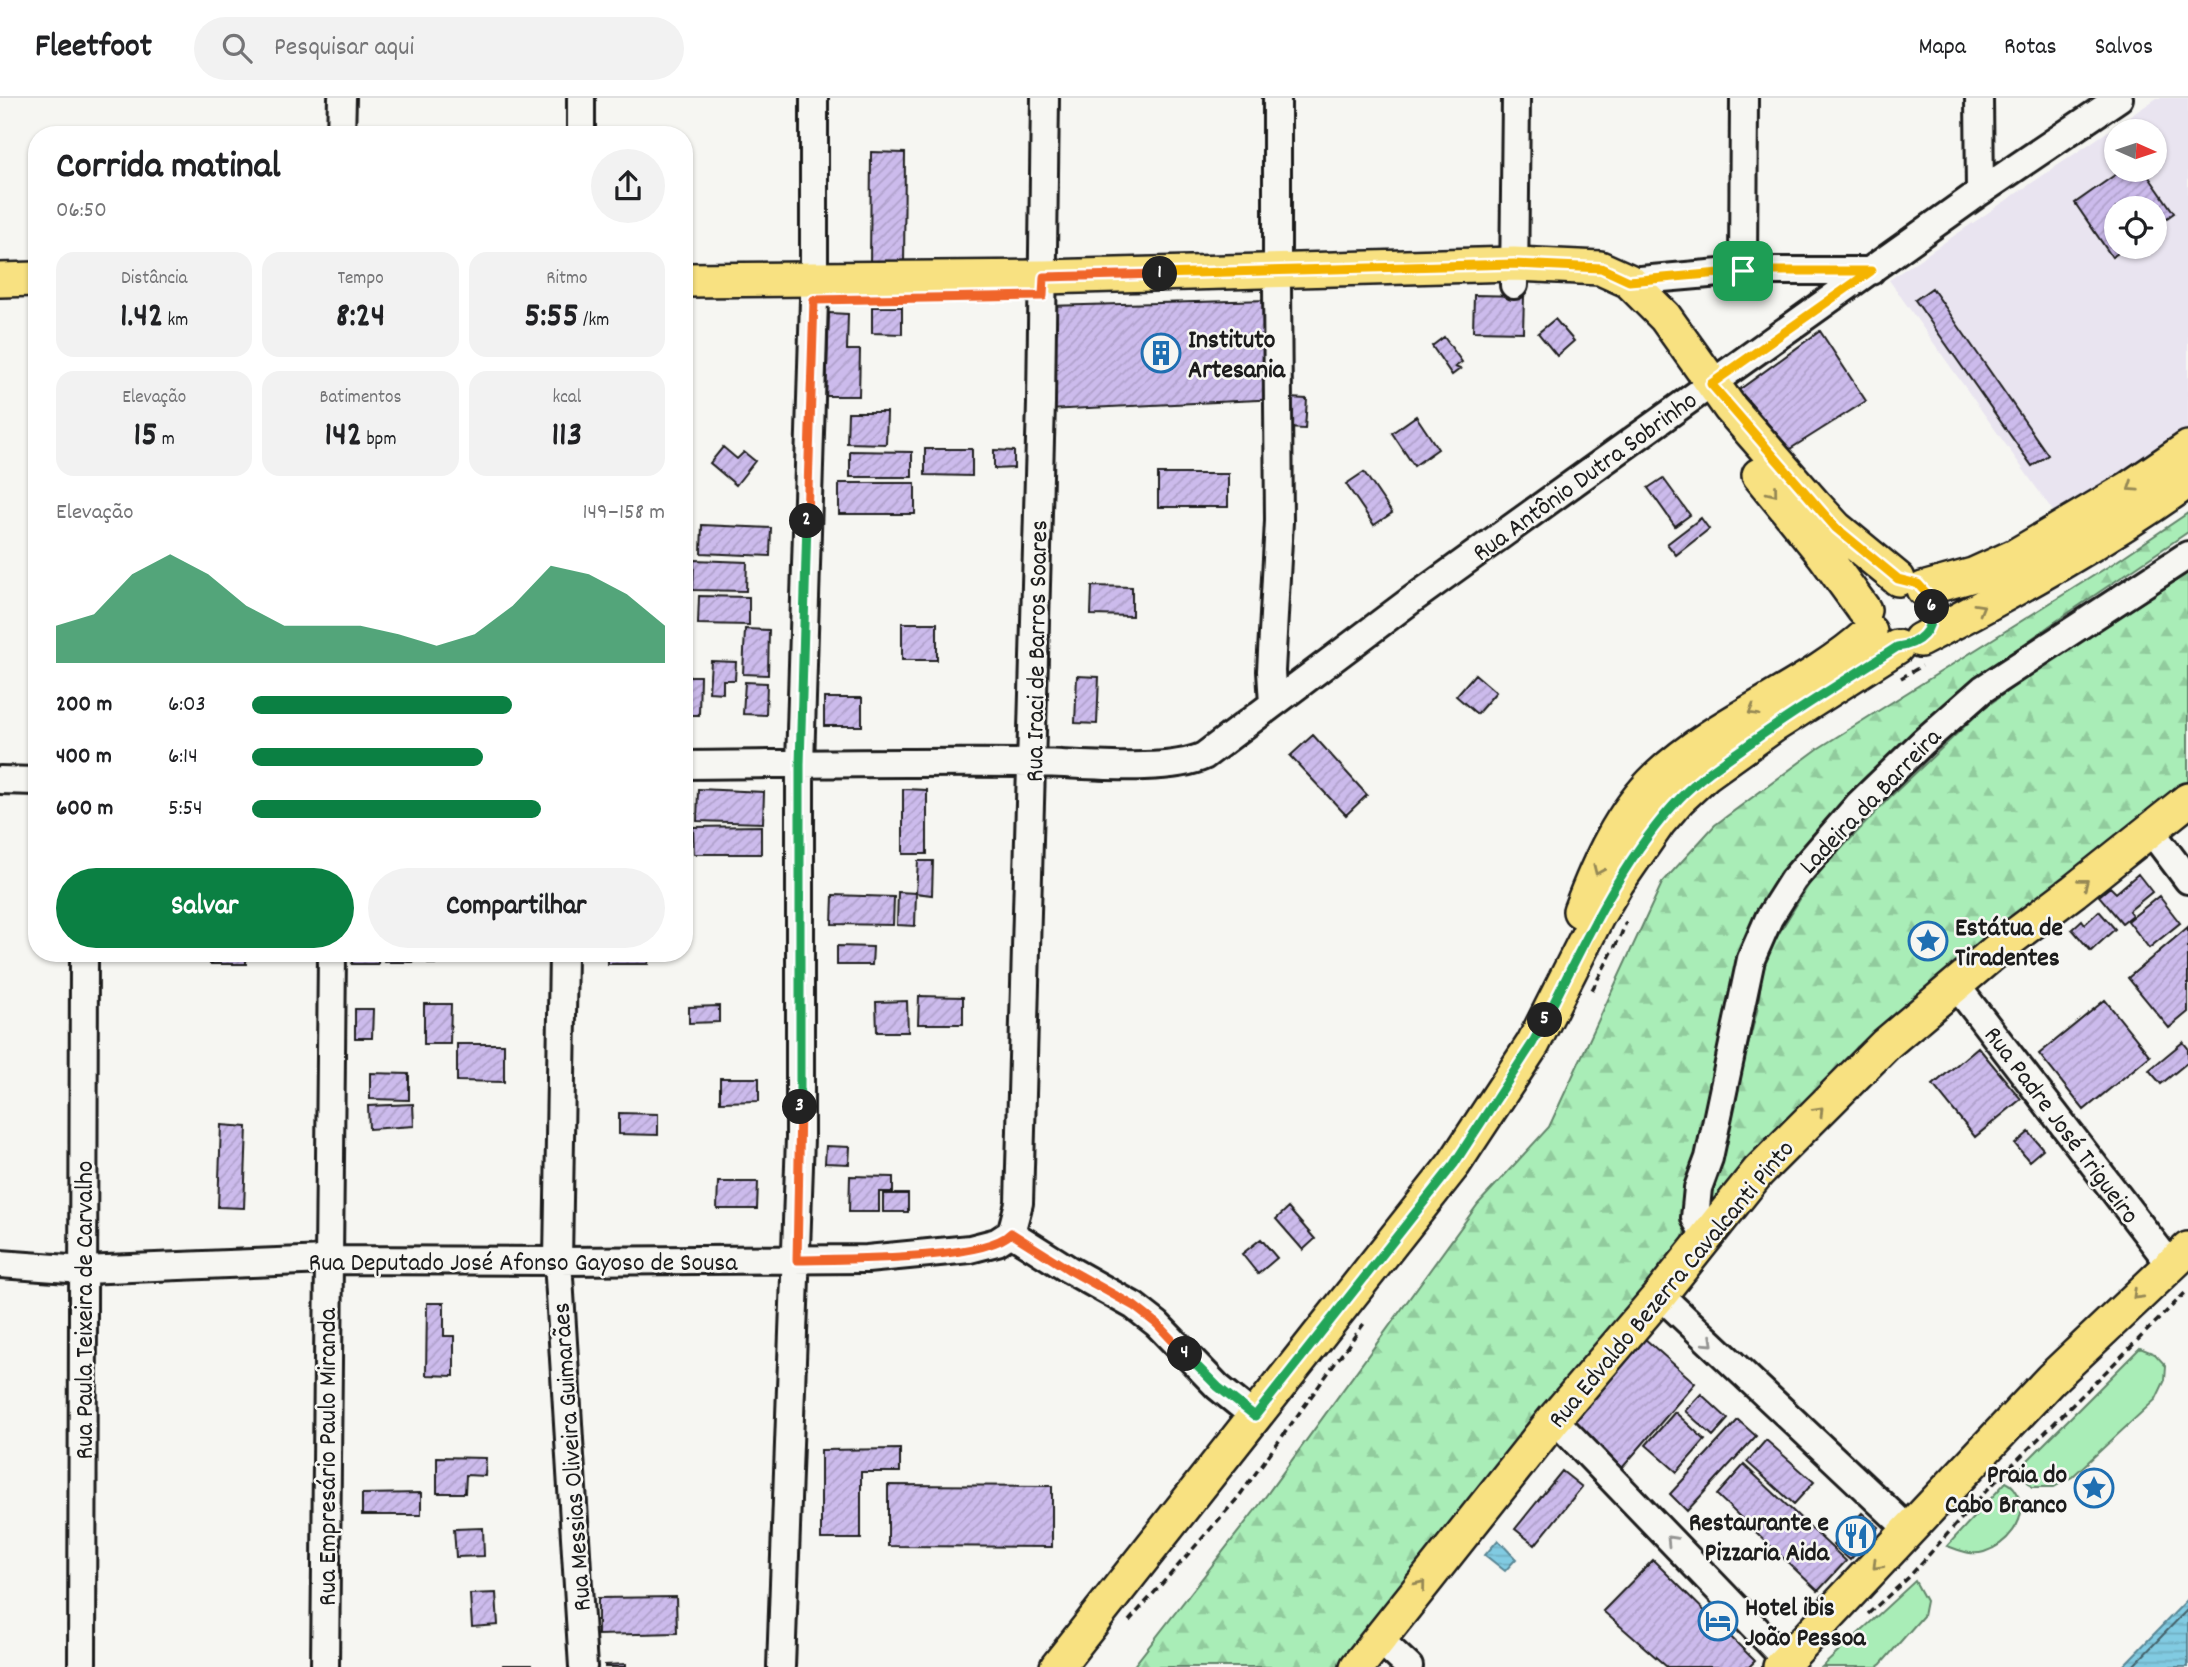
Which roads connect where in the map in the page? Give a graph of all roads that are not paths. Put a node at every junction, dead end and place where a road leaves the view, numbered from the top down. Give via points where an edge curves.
1 (342, 98) edge
2 (581, 98) edge
3 (814, 98) edge
4 (1045, 98) edge
5 (1277, 98) edge
6 (1516, 98) edge
7 (1744, 98) edge
8 (1979, 98) edge
9 (2119, 98) edge
10 (341, 126) edge
11 (580, 126) edge
12 (1980, 192) junction
13 (1743, 271) junction
14 (1871, 271) junction
15 (1514, 274) junction
16 (0, 279) edge
17 (28, 279) edge
18 (1277, 279) junction
19 (693, 281) edge
20 (1629, 281) junction
21 (1043, 287) junction
22 (814, 290) junction
23 (693, 298) edge
24 (0, 301) edge
25 (28, 301) edge
26 (1703, 390) junction
27 (2188, 448) edge
28 (2188, 481) edge
29 (2188, 555) edge
30 (1910, 584) junction
31 (1897, 638) junction
32 (1273, 704) junction
33 (1032, 763) junction
34 (800, 764) junction
35 (693, 765) edge
36 (0, 780) edge
37 (28, 781) edge
38 (2188, 800) edge
39 (2151, 831) junction
40 (2188, 880) edge
41 (84, 962) edge
42 (332, 962) edge
43 (563, 962) edge
44 (1955, 984) junction
45 (1011, 1233) junction
46 (1706, 1237) junction
47 (327, 1260) junction
48 (797, 1260) junction
49 (558, 1261) junction
50 (0, 1264) edge
51 (2182, 1268) edge
52 (83, 1270) junction
53 (1660, 1295) junction
54 (1255, 1416) junction
55 (1554, 1419) junction
56 (1910, 1531) junction
57 (1378, 1638) junction
58 (1783, 1664) edge
59 (82, 1667) edge
60 (325, 1667) edge
61 (583, 1667) edge
62 (780, 1667) edge
63 (1057, 1667) edge
64 (1357, 1667) edge
65 (1409, 1667) edge

1 - 10 street
2 - 11 street
3 - 22 street
4 - 21 street, Rua Iraci de Barros Soares
5 - 18 street
6 - 15 street
7 - 13 street
8 - 12 street
9 - 12 street, Rua Antônio Dutra Sobrinho
12 - 14 street, Rua Antônio Dutra Sobrinho
13 - 14 street
13 - 20 street
14 - 26 street, Rua Antônio Dutra Sobrinho
15 - 18 main road
15 - 20 main road via 1601,268
15 - 26 main road via 1598,287 1627,302
16 - 17 main road
18 - 21 main road
18 - 32 street via 1279,521
19 - 22 main road
20 - 26 main road via 1665,317
21 - 22 main road
21 - 33 street, Rua Iraci de Barros Soares
22 - 23 main road
22 - 34 street
24 - 25 main road
26 - 30 main road via 1836,528
26 -> 31 main road via 1824,555
26 - 32 street, Rua Antônio Dutra Sobrinho
27 -> 30 main road via 2117,497 2015,556 1973,575
31 -> 28 main road via 1971,613 2116,530
29 - 46 street, Ladeira da Barreira via 1983,689 1858,804 1793,880 1751,959 1715,1132 1698,1188 1695,1218
30 - 31 main road via 1933,612 1928,631
30 - 31 main road via 1882,583 1873,590
31 - 54 main road via 1706,774 1659,822 1616,883 1532,1044 1454,1164
32 - 33 street, Rua Antônio Dutra Sobrinho via 1191,762
33 - 34 street
33 - 45 street, Rua Iraci de Barros Soares via 1019,1203
34 - 35 street
34 - 48 street
36 - 37 street
38 - 39 main road, Rua Edvaldo Bezerra Cavalcanti Pinto
39 - 40 street
44 -> 39 main road, Rua Edvaldo Bezerra Cavalcanti Pinto
41 - 52 street, Rua Paula Teixeira de Carvalho
42 - 47 street, Rua Empresário Paulo Miranda
43 - 49 street, Rua Messias Oliveira Guimarães
46 -> 44 main road, Rua Edvaldo Bezerra Cavalcanti Pinto via 1758,1172 1886,1044
44 - 51 street, Rua Padre José Trigueiro
45 - 48 street, Rua Deputado José Afonso Gayoso de Sousa via 997,1242 936,1254
45 - 54 street via 1134,1306
46 - 53 main road, Rua Edvaldo Bezerra Cavalcanti Pinto
47 - 49 street, Rua Deputado José Afonso Gayoso de Sousa
47 - 52 street, Rua Deputado José Afonso Gayoso de Sousa
47 - 60 street, Rua Empresário Paulo Miranda
48 - 49 street, Rua Deputado José Afonso Gayoso de Sousa
48 - 62 street
49 - 61 street, Rua Messias Oliveira Guimarães
50 - 52 street, Rua Deputado José Afonso Gayoso de Sousa
51 -> 56 main road via 2051,1379
52 - 59 street, Rua Paula Teixeira de Carvalho
53 - 55 main road, Rua Edvaldo Bezerra Cavalcanti Pinto
53 -> 56 street
54 - 63 main road
57 -> 55 main road, Rua Edvaldo Bezerra Cavalcanti Pinto
58 -> 55 street
56 -> 58 main road
57 - 64 main road, Rua Edvaldo Bezerra Cavalcanti Pinto
57 - 65 street

